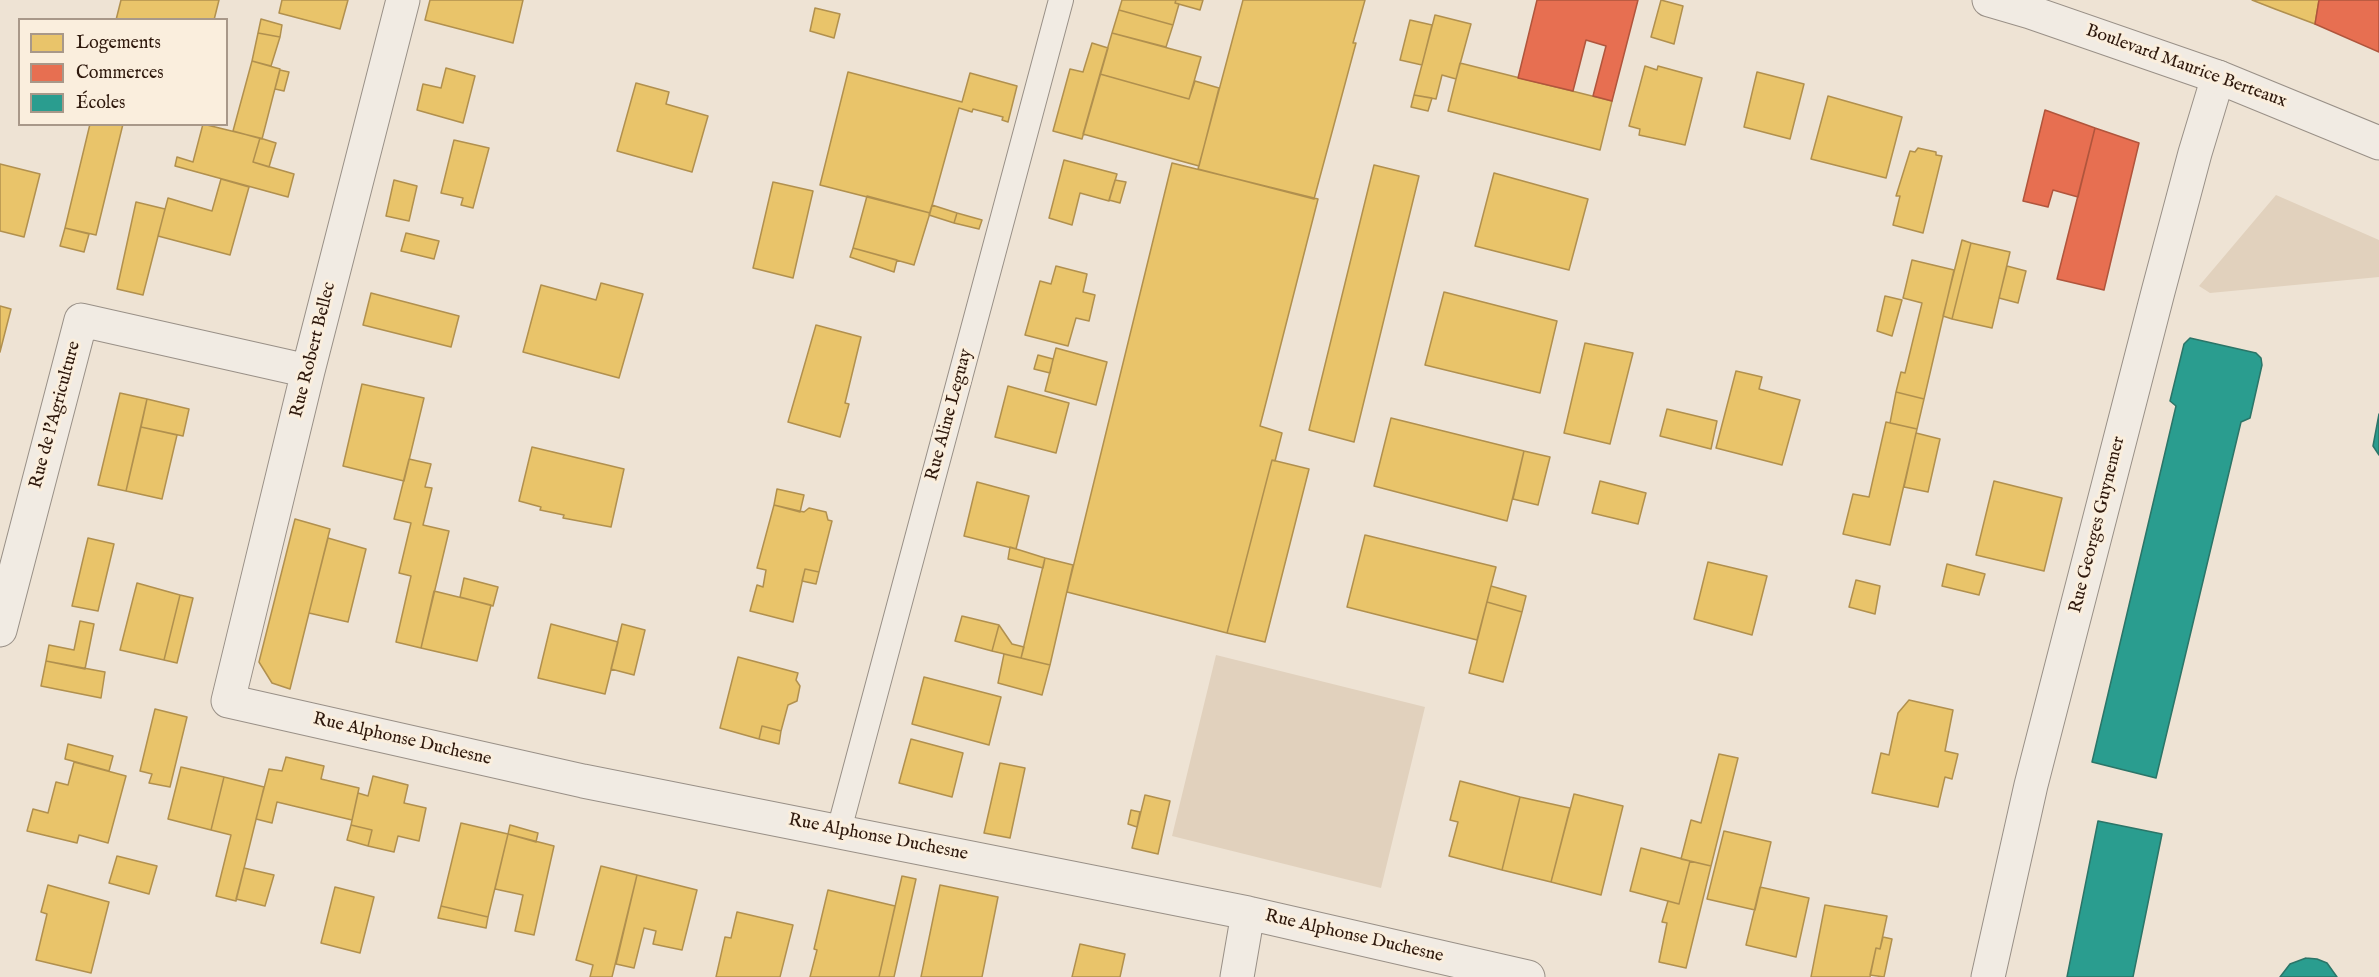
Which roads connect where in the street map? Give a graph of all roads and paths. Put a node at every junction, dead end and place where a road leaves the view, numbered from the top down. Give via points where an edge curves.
1 (403, 0) edge
2 (1061, 0) edge
3 (1989, 0) edge
4 (2031, 6) edge
5 (2218, 77) junction
6 (2379, 143) edge
7 (308, 370) junction
8 (0, 630) edge
9 (228, 701) joint
10 (839, 830) junction
11 (1248, 913) junction
12 (1237, 977) edge
13 (1528, 977) edge
14 (1988, 977) edge

1 - 7 street, Rue Robert Bellec
2 - 10 lane, Rue Aline Leguay
3 - 4 street, Boulevard Maurice Berteaux
4 - 5 street, Boulevard Maurice Berteaux
5 - 6 street, Boulevard Maurice Berteaux
5 - 14 street, Rue Georges Guynemer via 2158,292 2034,774
7 - 8 street, Rue de l'Agriculture via 81,320
7 - 9 street, Rue Robert Bellec
9 - 10 street, Rue Alphonse Duchesne via 583,781
10 - 11 street, Rue Alphonse Duchesne
11 - 12 street
11 - 13 street, Rue Alphonse Duchesne

